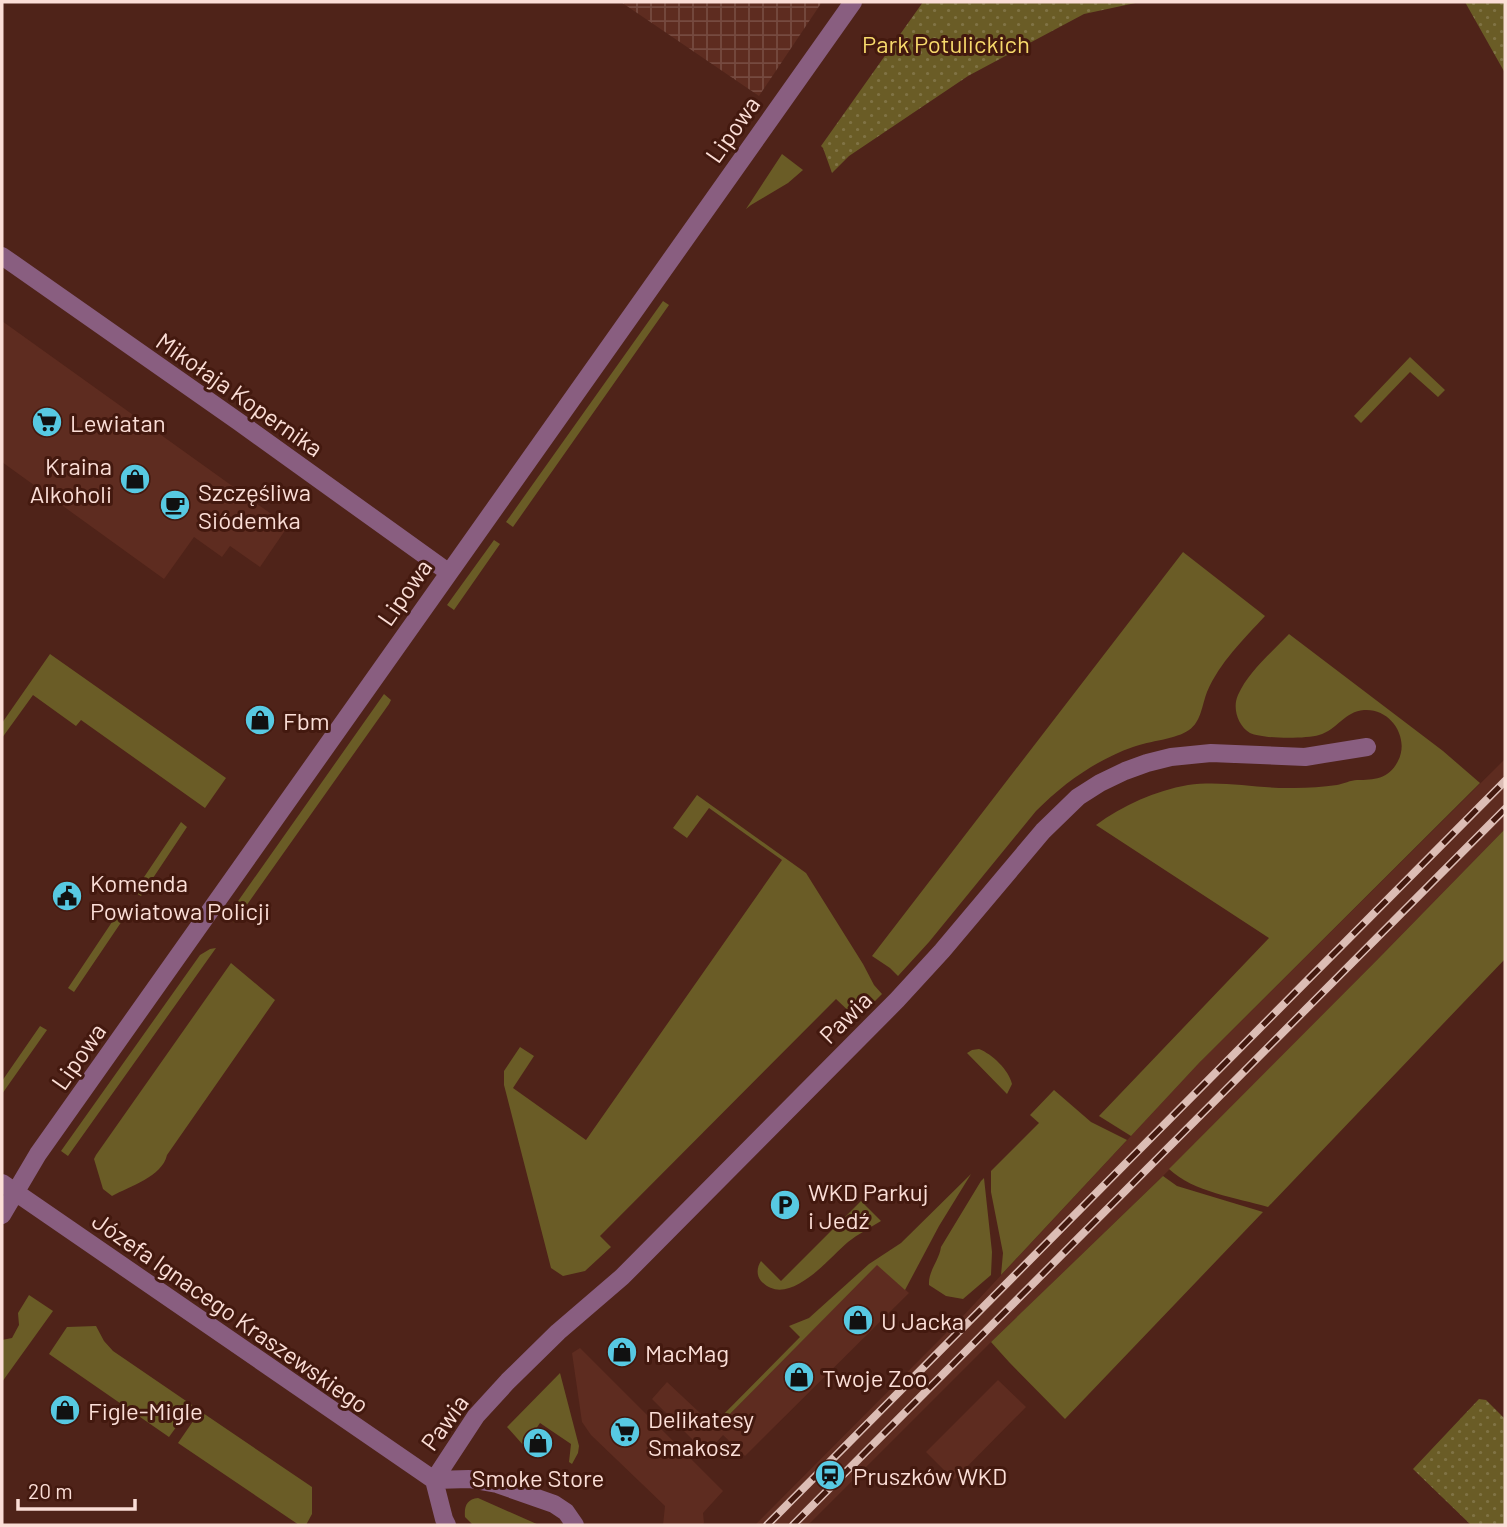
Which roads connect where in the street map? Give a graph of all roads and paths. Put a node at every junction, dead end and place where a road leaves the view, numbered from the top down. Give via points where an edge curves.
1 (853, 2) edge
2 (2, 257) edge
3 (448, 572) junction
4 (1367, 747) dead end
5 (8, 1188) edge
6 (2, 1215) edge
7 (434, 1480) junction
8 (447, 1525) edge
9 (575, 1525) edge

1 - 3 street, Lipowa
2 - 3 street, Mikołaja Kopernika
3 - 5 street, Lipowa via 38,1154
4 - 7 street, Pawia via 1305,757 1211,752 1171,757 1125,771 1078,797 897,1000 622,1276 508,1381 476,1416
5 - 6 street, Lipowa
5 - 7 street, Józefa Ignacego Kraszewskiego
7 - 8 street
7 - 9 street via 497,1484 554,1504

